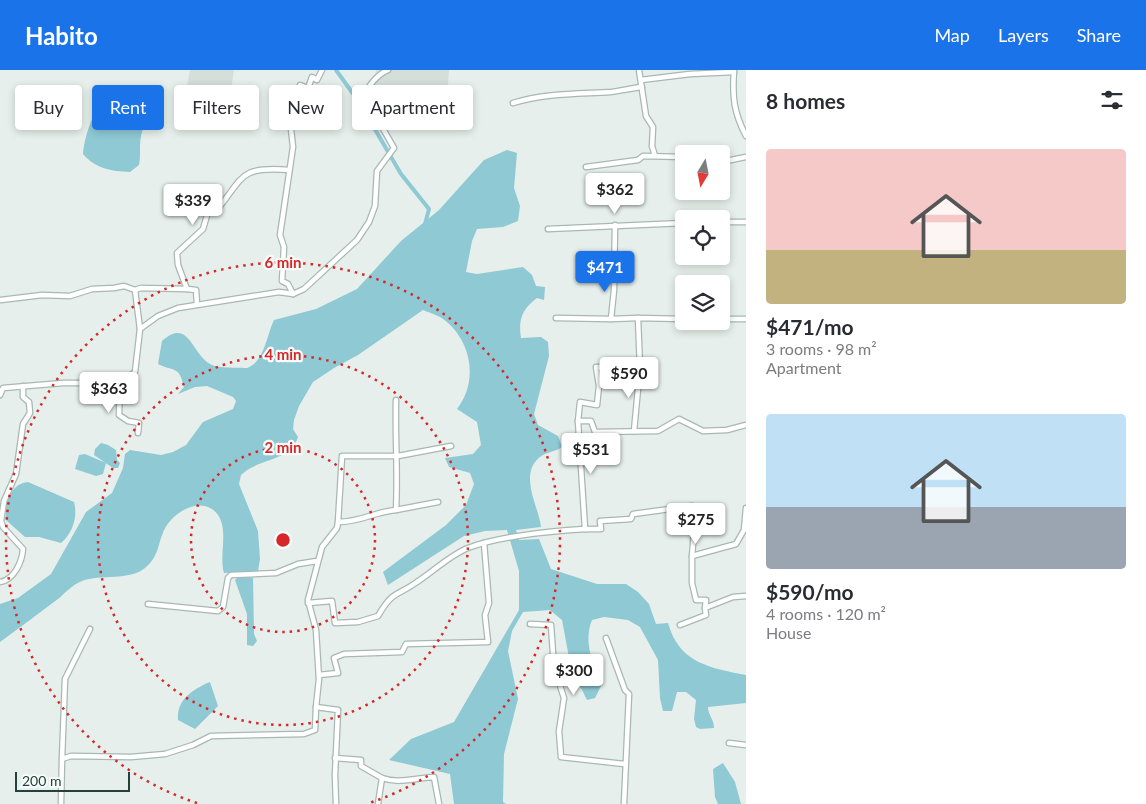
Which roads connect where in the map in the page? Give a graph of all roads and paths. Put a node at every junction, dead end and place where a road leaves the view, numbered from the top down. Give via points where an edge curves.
1 (322, 70) edge
2 (388, 70) edge
3 (639, 70) edge
4 (734, 71) edge
5 (641, 80) junction
6 (642, 87) junction
7 (513, 103) dead end
8 (746, 136) edge
9 (655, 156) junction
10 (675, 157) edge
11 (746, 157) edge
12 (730, 160) edge
13 (586, 167) dead end
14 (289, 170) junction
15 (730, 222) edge
16 (746, 222) edge
17 (675, 223) edge
18 (616, 225) junction
19 (548, 229) dead end
20 (187, 289) junction
21 (135, 290) junction
22 (293, 294) junction
23 (1, 300) edge
24 (197, 304) junction
25 (556, 318) dead end
26 (638, 318) junction
27 (611, 319) junction
28 (675, 319) edge
29 (730, 319) edge
30 (746, 319) edge
31 (140, 329) junction
32 (640, 368) junction
33 (120, 384) junction
34 (23, 386) junction
35 (0, 395) edge
36 (396, 400) dead end
37 (578, 421) junction
38 (746, 425) edge
39 (634, 431) junction
40 (138, 433) dead end
41 (451, 446) dead end
42 (396, 456) junction
43 (438, 502) dead end
44 (746, 508) edge
45 (396, 510) junction
46 (338, 522) junction
47 (585, 529) junction
48 (484, 543) junction
49 (692, 556) junction
50 (317, 561) junction
51 (0, 582) edge
52 (746, 596) edge
53 (308, 603) junction
54 (148, 604) dead end
55 (705, 608) junction
56 (530, 624) dead end
57 (680, 625) dead end
58 (90, 628) dead end
59 (606, 638) dead end
60 (319, 675) junction
61 (316, 707) junction
62 (729, 743) dead end
63 (746, 746) edge
64 (335, 758) junction
65 (62, 759) junction
66 (624, 764) junction
67 (382, 778) junction
68 (61, 804) edge
69 (336, 804) edge
70 (378, 804) edge
71 (439, 804) edge
72 (624, 804) edge

1 - 14 street via 317,80 312,77 308,88 300,85 298,92 303,101 292,121 293,147
2 - 22 street via 371,85 365,97 394,148 377,172 375,206 369,222 354,244 313,282
3 - 5 street
4 - 5 street
4 - 8 street via 732,101
5 - 6 street
6 - 7 street via 538,96
6 - 9 street via 646,116 653,127
9 - 10 street
9 - 13 street
11 - 12 street
14 - 20 street via 254,170 233,185 217,210 208,212 204,229 177,253
14 - 22 street via 280,235 284,247 282,281 288,284
15 - 16 street
17 - 18 street
18 - 19 street
18 - 27 street
20 - 21 street
20 - 24 street via 196,290
21 - 23 street via 124,286 92,288 70,296 42,295
21 - 31 street
22 - 24 street via 279,292
24 - 31 street via 158,316
25 - 27 street
26 - 27 street
26 - 28 street
26 - 32 street
29 - 30 street
31 - 33 street via 135,372
32 - 37 street via 596,367 597,405 580,402
32 - 39 street
33 - 34 street
33 - 40 street via 119,415 139,423
34 - 35 street via 3,388
34 - 51 street via 30,413 23,424 16,474 4,501 1,521 23,549 14,573 7,581
36 - 42 street
37 - 39 street via 592,421 595,432
37 - 47 street
38 - 39 street via 703,431 679,419 658,431
41 - 42 street
42 - 45 street
42 - 46 street via 342,456
43 - 45 street
44 - 49 street via 744,530 736,544
45 - 46 street via 382,511 356,522
46 - 50 street via 322,546
47 - 48 street
47 - 49 street via 601,530 600,520 631,519 633,514 692,506 695,521
48 - 53 street via 467,548 415,584 389,597 375,617 338,624 334,621 332,602
48 - 60 street via 490,602 485,615 488,642 406,644 402,652 344,654 334,658 338,674
49 - 55 street via 696,600 706,600
50 - 53 street
50 - 54 street via 276,573 231,575 223,606 218,611
52 - 55 street via 733,597
53 - 60 street via 316,630
55 - 57 street via 706,615
56 - 66 street via 551,624 554,667 564,698 559,731 561,756
58 - 65 street via 65,678
59 - 66 street via 628,694
60 - 61 street
61 - 64 street via 338,710
61 - 65 street via 315,730 304,734 211,736 165,754 71,756
62 - 63 street
64 - 67 street via 361,760 361,766
64 - 69 street
65 - 68 street
66 - 72 street
67 - 70 street
67 - 71 street via 391,781 434,777

